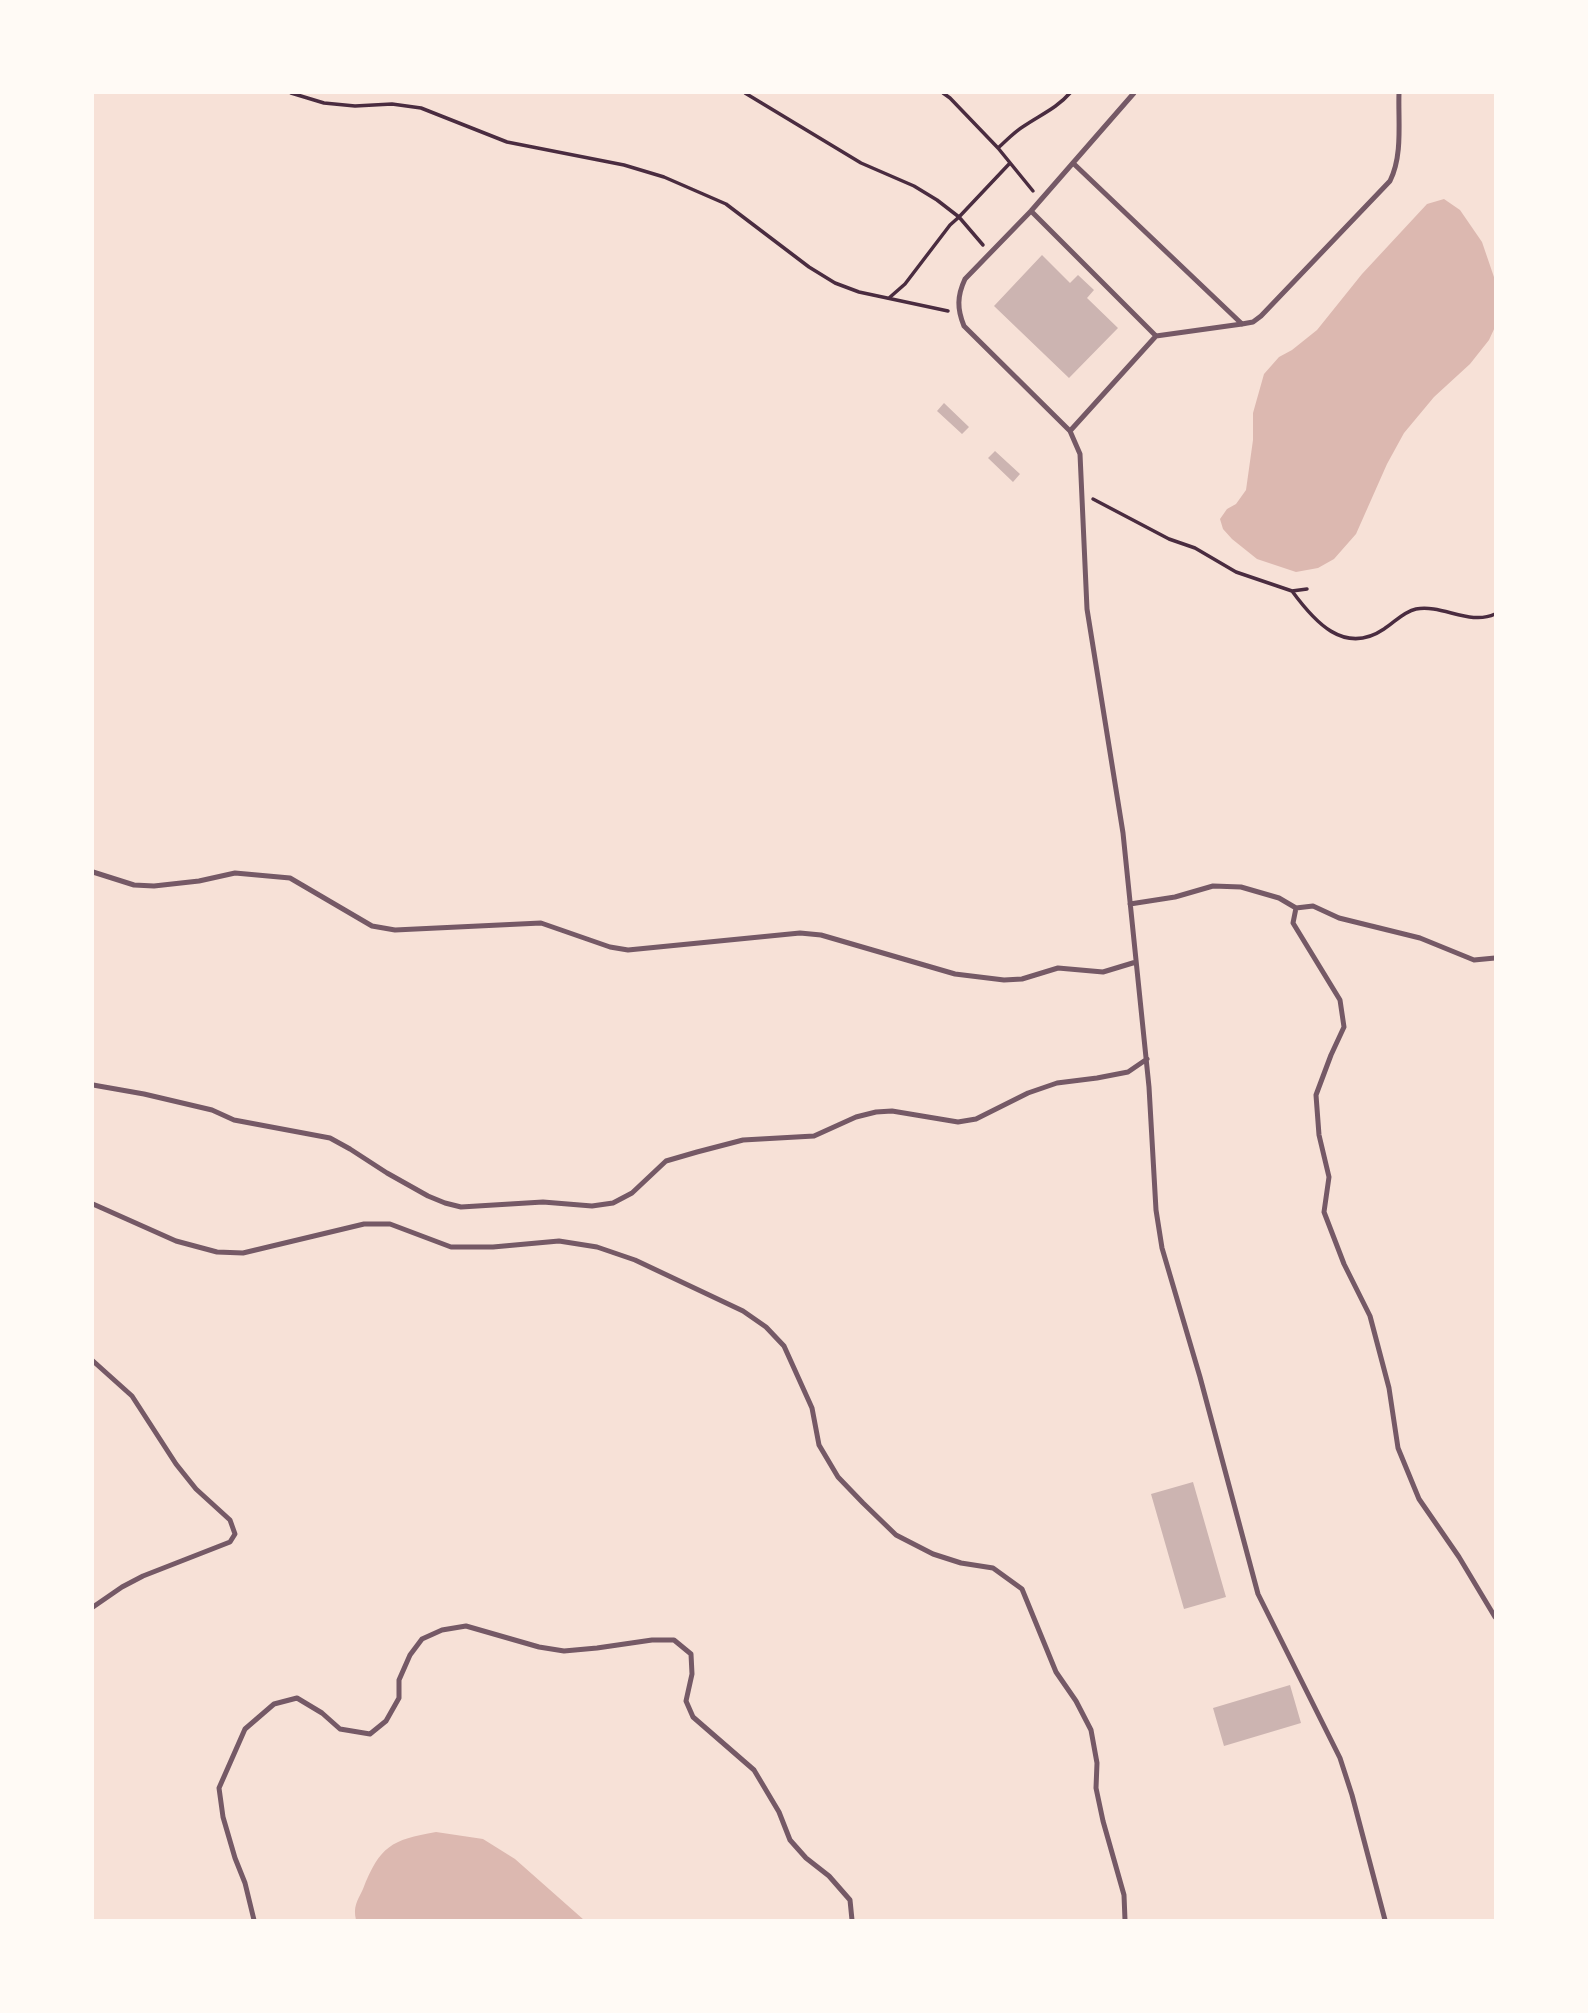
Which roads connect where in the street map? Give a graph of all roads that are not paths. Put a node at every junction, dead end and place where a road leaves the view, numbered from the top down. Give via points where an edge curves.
1 (1134, 93) edge
2 (1399, 93) edge
3 (1073, 163) junction
4 (1031, 211) junction
5 (1242, 324) junction
6 (1156, 336) junction
7 (1070, 431) junction
8 (93, 872) edge
9 (1130, 904) junction
10 (1296, 908) junction
11 (1495, 958) edge
12 (1136, 962) junction
13 (1147, 1059) junction
14 (93, 1085) edge
15 (93, 1204) edge
16 (93, 1362) edge
17 (93, 1607) edge
18 (1495, 1617) edge
19 (254, 1920) edge
20 (852, 1920) edge
21 (1125, 1920) edge
22 (1385, 1920) edge

1 - 3 lane
2 - 5 lane via 1397,159 1390,181 1261,316
3 - 4 lane
3 - 5 lane
4 - 6 lane
4 - 7 lane via 965,279 958,313 964,326
5 - 6 lane
6 - 7 lane
7 - 9 lane via 1080,454 1087,609
8 - 12 lane via 154,886 235,873 290,878 372,926 395,930 541,923 628,950 800,933 844,940 955,974 1004,980 1058,968 1103,972
9 - 10 lane via 1213,886 1241,887
9 - 12 lane
10 - 11 lane via 1313,906 1339,918 1420,938 1474,960
10 - 18 lane via 1293,923 1340,1000 1344,1027 1316,1095 1329,1177 1324,1212 1370,1316 1389,1388 1398,1448 1419,1499
12 - 13 lane
13 - 14 lane via 1128,1072 1057,1083 1028,1093 976,1119 958,1122 876,1112 814,1136 743,1140 697,1152 666,1161 632,1193 613,1203 592,1206 543,1202 461,1207 396,1178 330,1138
13 - 22 lane via 1156,1210 1163,1248 1258,1594 1340,1758
15 - 21 lane via 176,1241 217,1252 243,1253 364,1224 390,1224 451,1247 559,1241 597,1247 635,1260 751,1316 784,1346 812,1408 819,1445 838,1477 863,1503 897,1535 933,1554 993,1568 1023,1589 1056,1672 1091,1730 1096,1788 1124,1895
16 - 17 lane via 132,1396 176,1464 230,1520 235,1534 230,1542 143,1576
19 - 20 lane via 223,1817 219,1788 246,1729 274,1703 297,1698 340,1729 370,1734 386,1721 400,1698 398,1680 422,1639 466,1626 564,1651 674,1640 691,1654 686,1701 693,1717 754,1770 790,1839 850,1900

